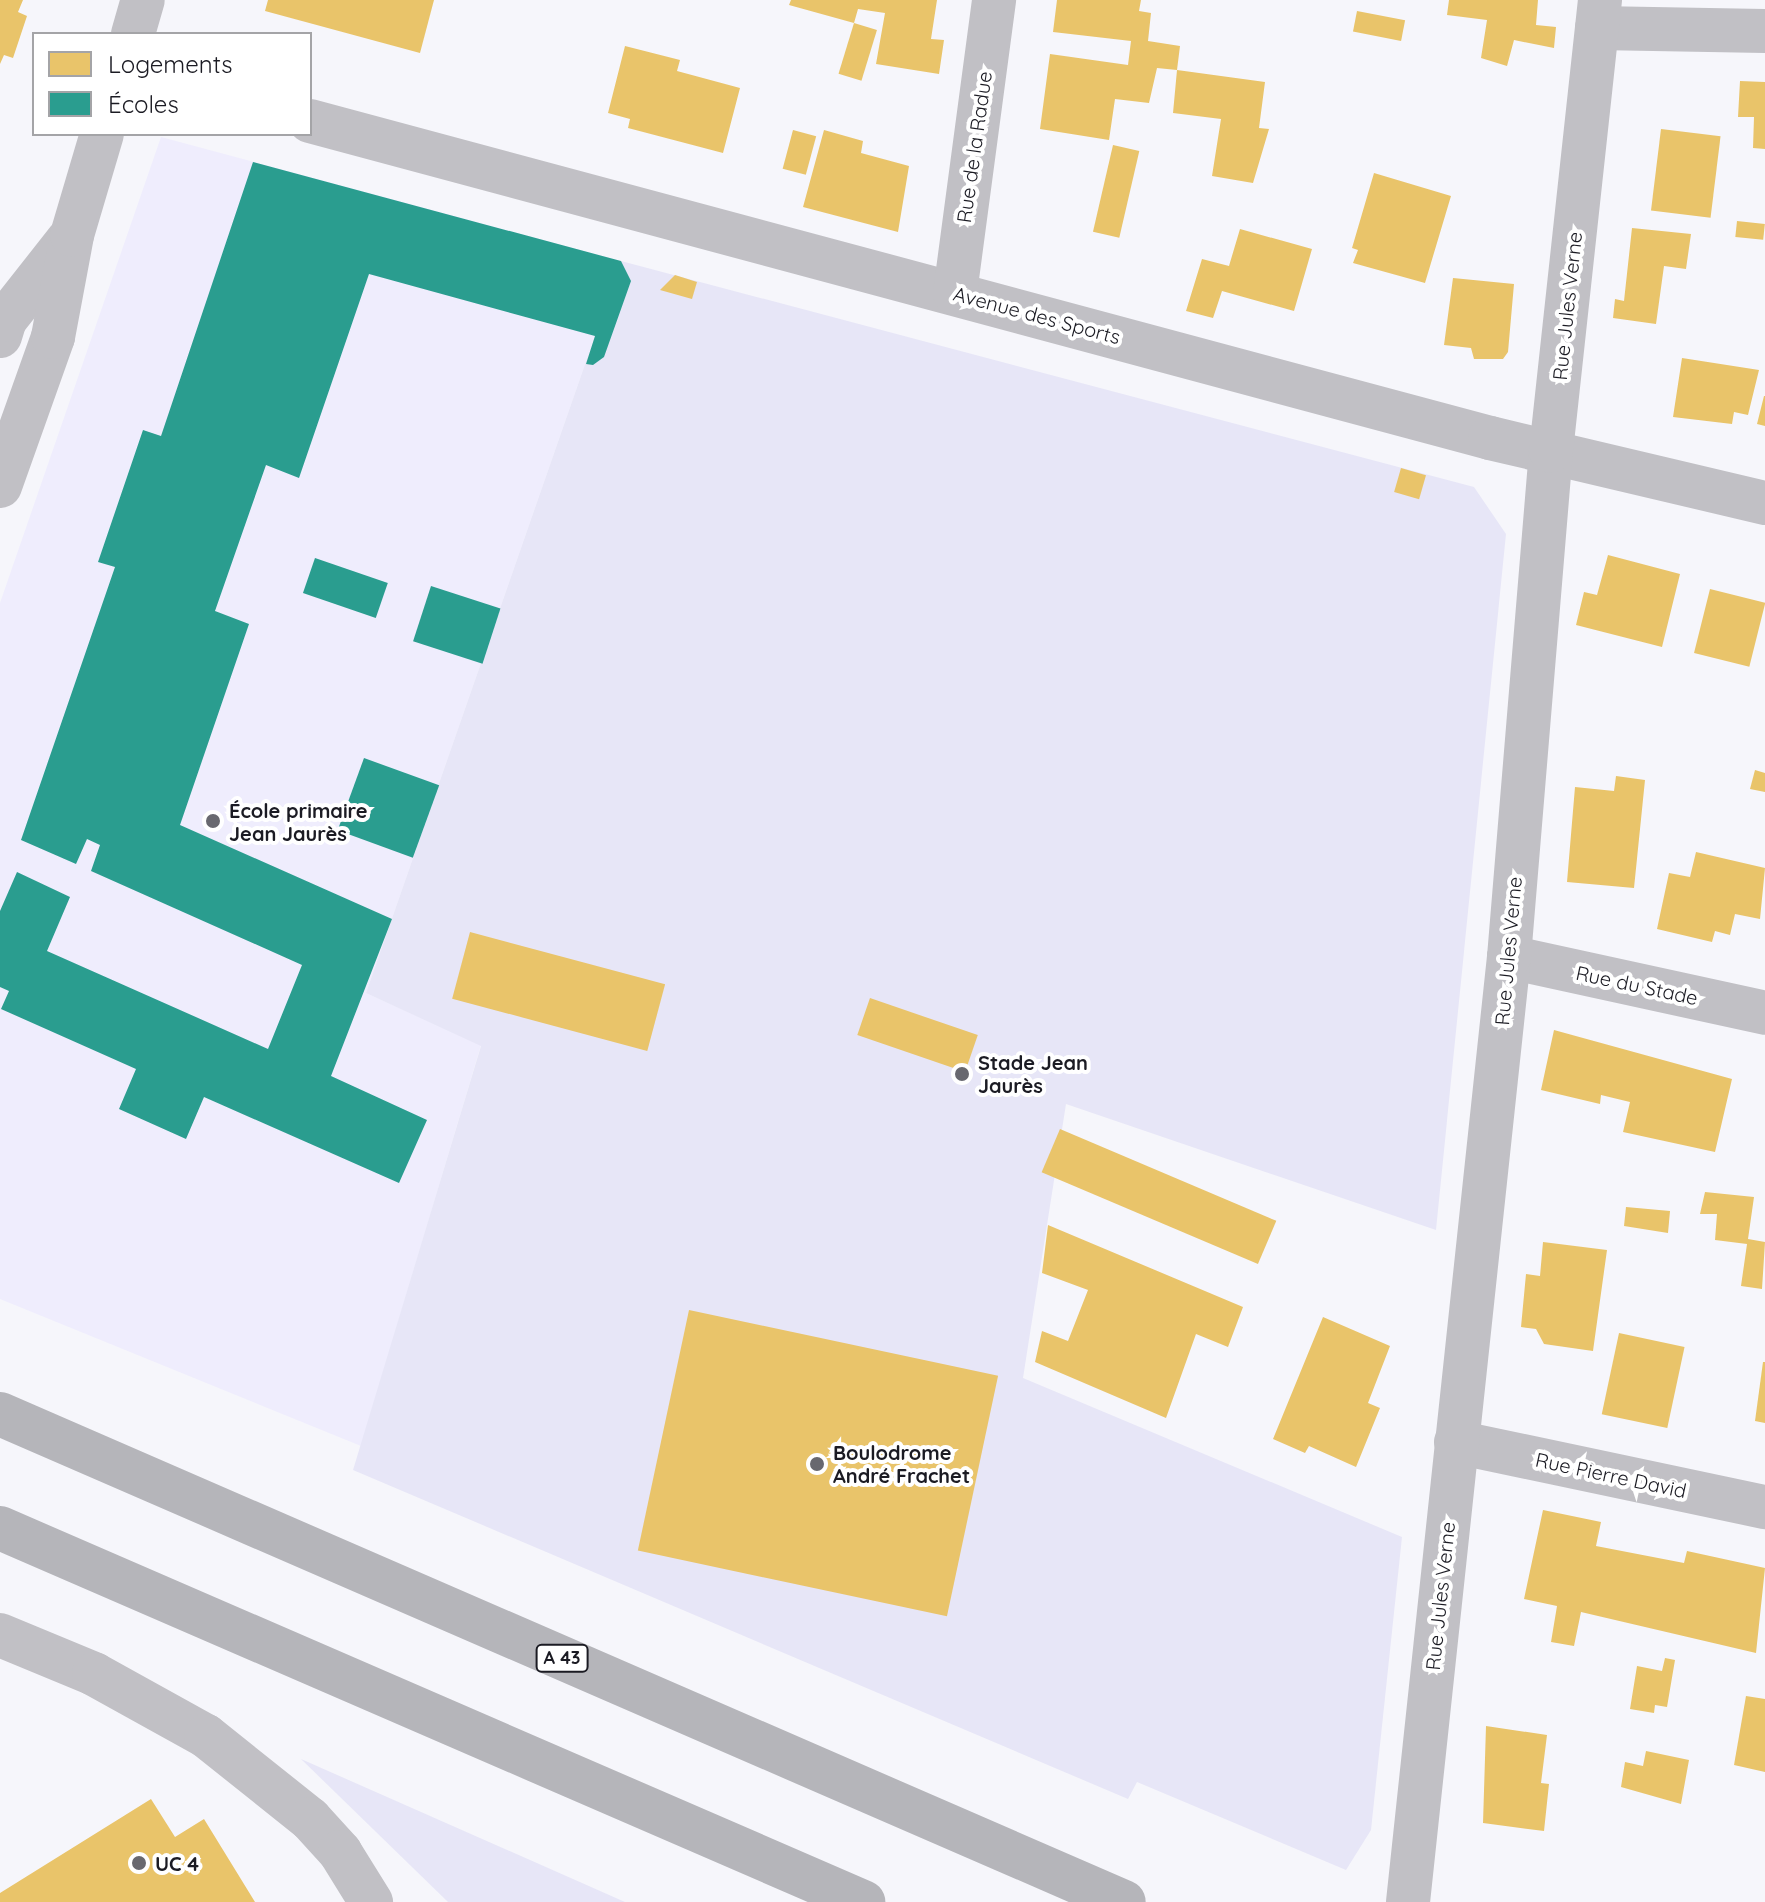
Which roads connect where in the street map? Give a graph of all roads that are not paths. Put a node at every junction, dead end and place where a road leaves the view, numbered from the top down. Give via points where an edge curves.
1 (143, 0) edge
2 (994, 0) edge
3 (1598, 14) edge
4 (1765, 31) edge
5 (134, 32) edge
6 (312, 122) edge
7 (101, 136) edge
8 (72, 235) junction
9 (955, 293) junction
10 (0, 336) edge
11 (1551, 451) junction
12 (0, 486) edge
13 (1765, 503) edge
14 (1509, 957) junction
15 (1765, 1013) edge
16 (0, 1414) edge
17 (1456, 1442) junction
18 (1765, 1507) edge
19 (0, 1528) edge
20 (0, 1635) edge
21 (371, 1902) edge
22 (863, 1902) edge
23 (1124, 1902) edge
24 (1407, 1902) edge

1 - 5 street
2 - 9 street, Rue de la Radue
3 - 4 street
3 - 11 street, Rue Jules Verne
6 - 9 street, Avenue des Sports
7 - 8 street
8 - 10 street via 5,320
8 - 12 street via 53,337
9 - 11 street, Avenue des Sports
11 - 13 street, Avenue des Sports
11 - 14 street, Rue Jules Verne
14 - 15 street, Rue du Stade
14 - 17 street, Rue Jules Verne
16 - 23 highway, A 43
17 - 18 street, Rue Pierre David
17 - 24 street, Rue Jules Verne
19 - 22 highway
20 - 21 street via 94,1674 206,1736 310,1819 340,1852

